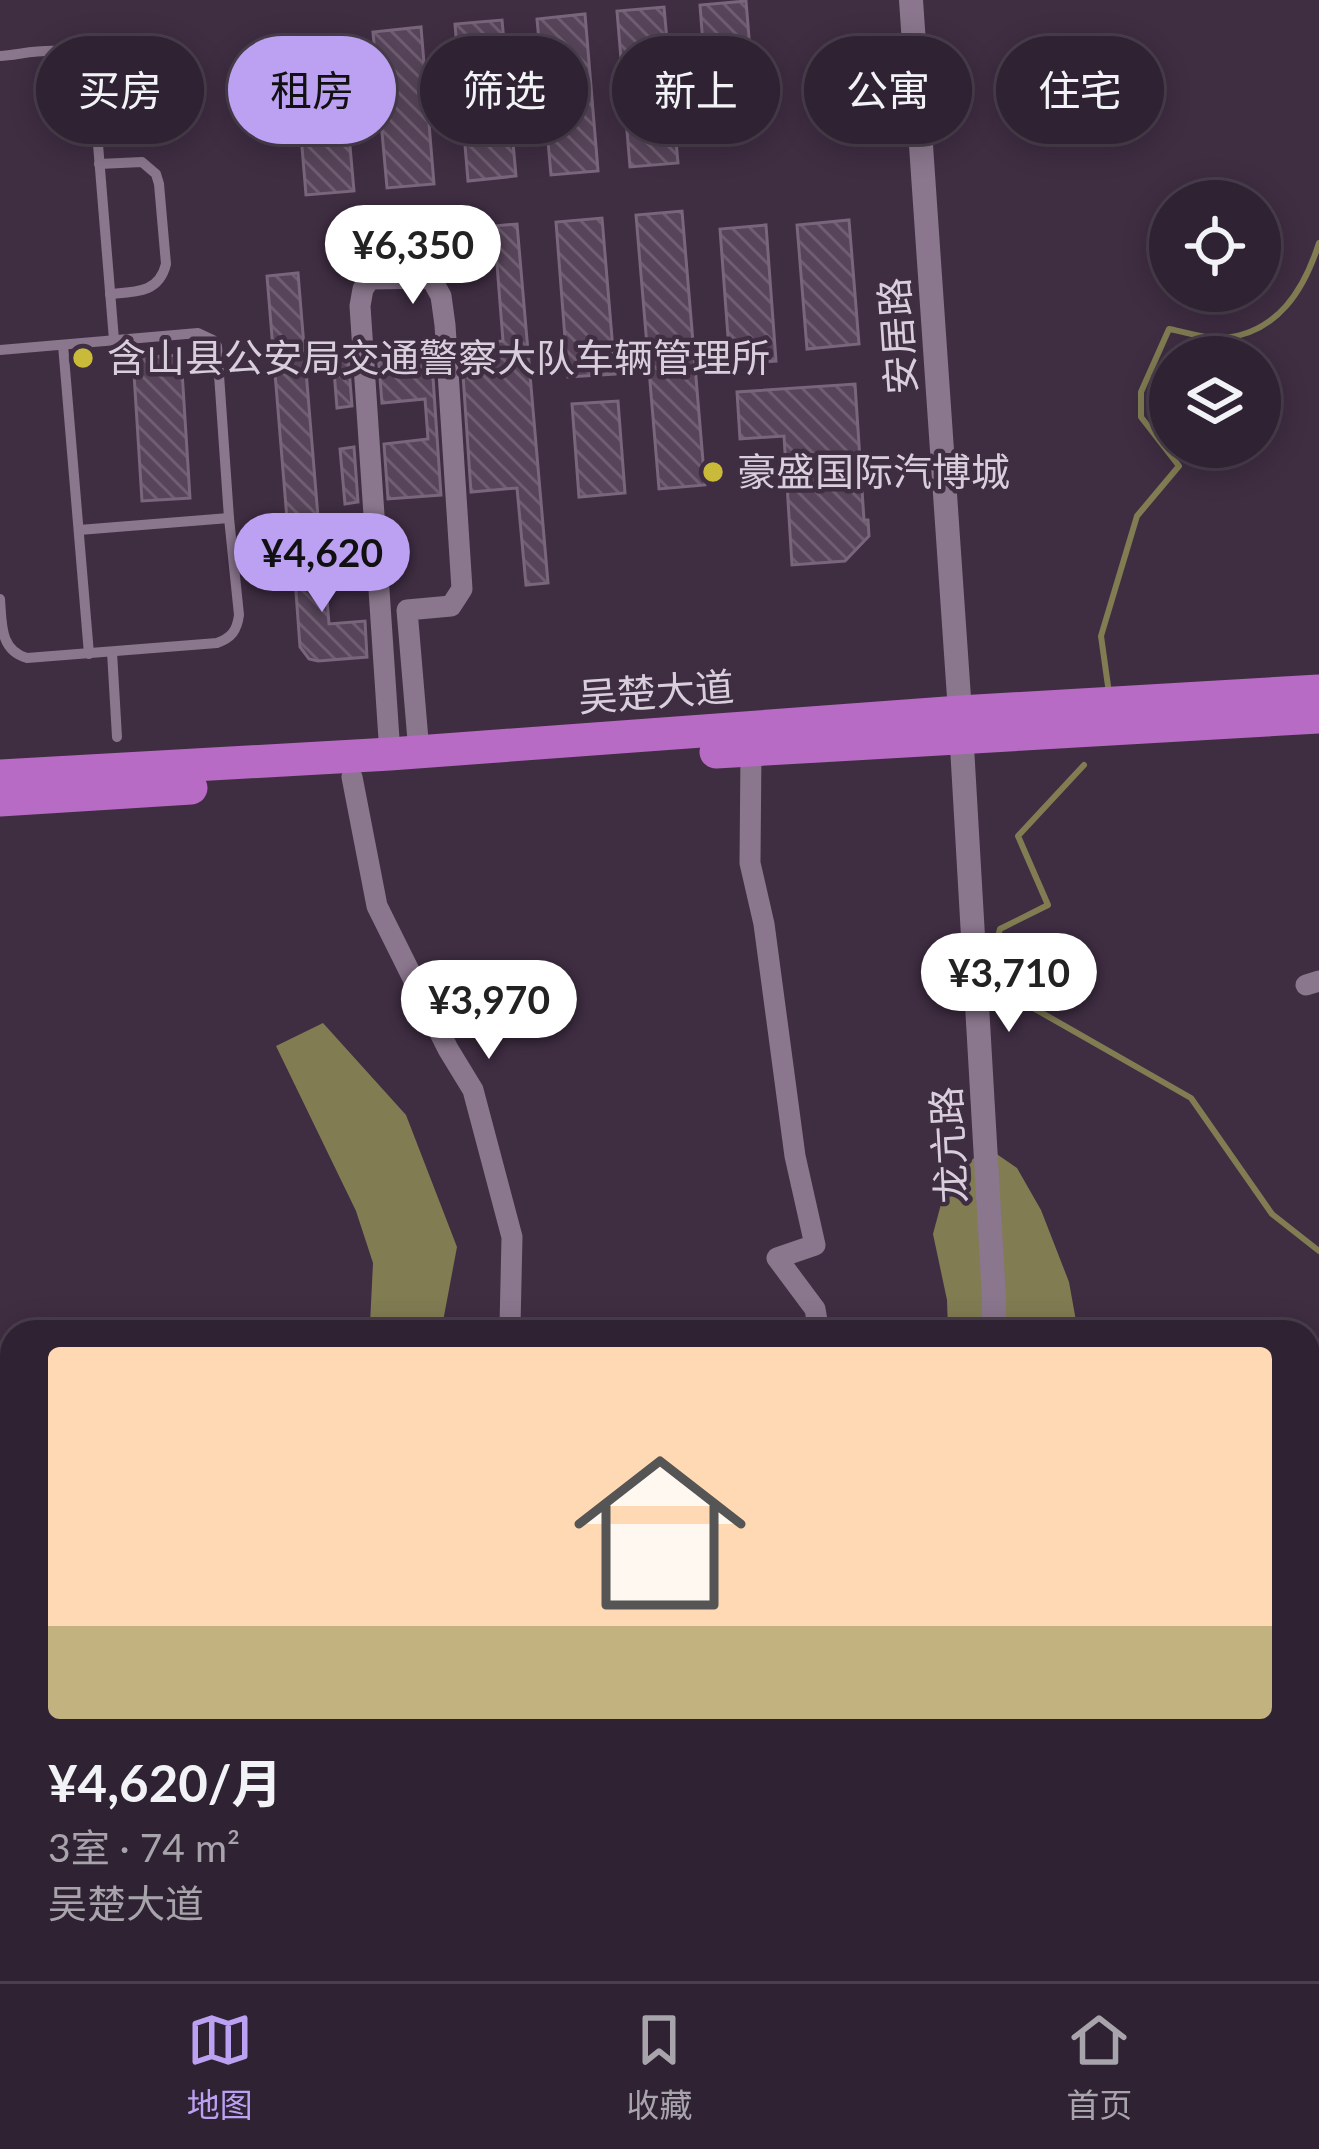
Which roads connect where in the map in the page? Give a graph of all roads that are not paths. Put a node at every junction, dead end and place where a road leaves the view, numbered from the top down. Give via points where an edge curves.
1 (910, 0) edge
2 (0, 56) edge
3 (99, 164) junction
4 (110, 294) junction
5 (114, 340) junction
6 (63, 345) junction
7 (0, 350) edge
8 (229, 518) junction
9 (79, 530) junction
10 (0, 599) edge
11 (112, 652) junction
12 (89, 654) junction
13 (1319, 691) edge
14 (1207, 711) junction
15 (1319, 717) edge
16 (960, 725) junction
17 (117, 737) dead end
18 (751, 750) junction
19 (404, 753) junction
20 (0, 776) edge
21 (352, 777) junction
22 (0, 800) edge
23 (510, 1320) edge
24 (817, 1320) edge
25 (994, 1320) edge

1 - 16 street, 安居路
2 - 3 lane via 66,50 86,61
3 - 4 lane
3 - 4 lane via 142,163 156,174 166,264 151,288
4 - 5 lane
5 - 6 lane
5 - 8 lane via 198,333 217,346
6 - 7 lane
6 - 9 lane
8 - 9 lane
8 - 11 lane via 239,616 231,636
9 - 12 lane
10 - 12 lane via 3,641 13,654
11 - 12 lane
11 - 17 lane
13 - 14 highway, 吴楚大道
14 - 15 highway, 吴楚大道
14 - 16 highway, 吴楚大道
16 - 18 highway, 吴楚大道
16 - 19 highway, 吴楚大道
16 - 25 street, 龙亢路
18 - 21 highway, 吴楚大道
18 - 24 street via 750,863 815,1245 777,1258
19 - 19 street via 360,306 370,279 431,278 445,325 463,589 451,605 407,610
19 - 20 highway, 吴楚大道
21 - 22 highway, 吴楚大道
21 - 23 street via 377,906 473,1090 512,1237

